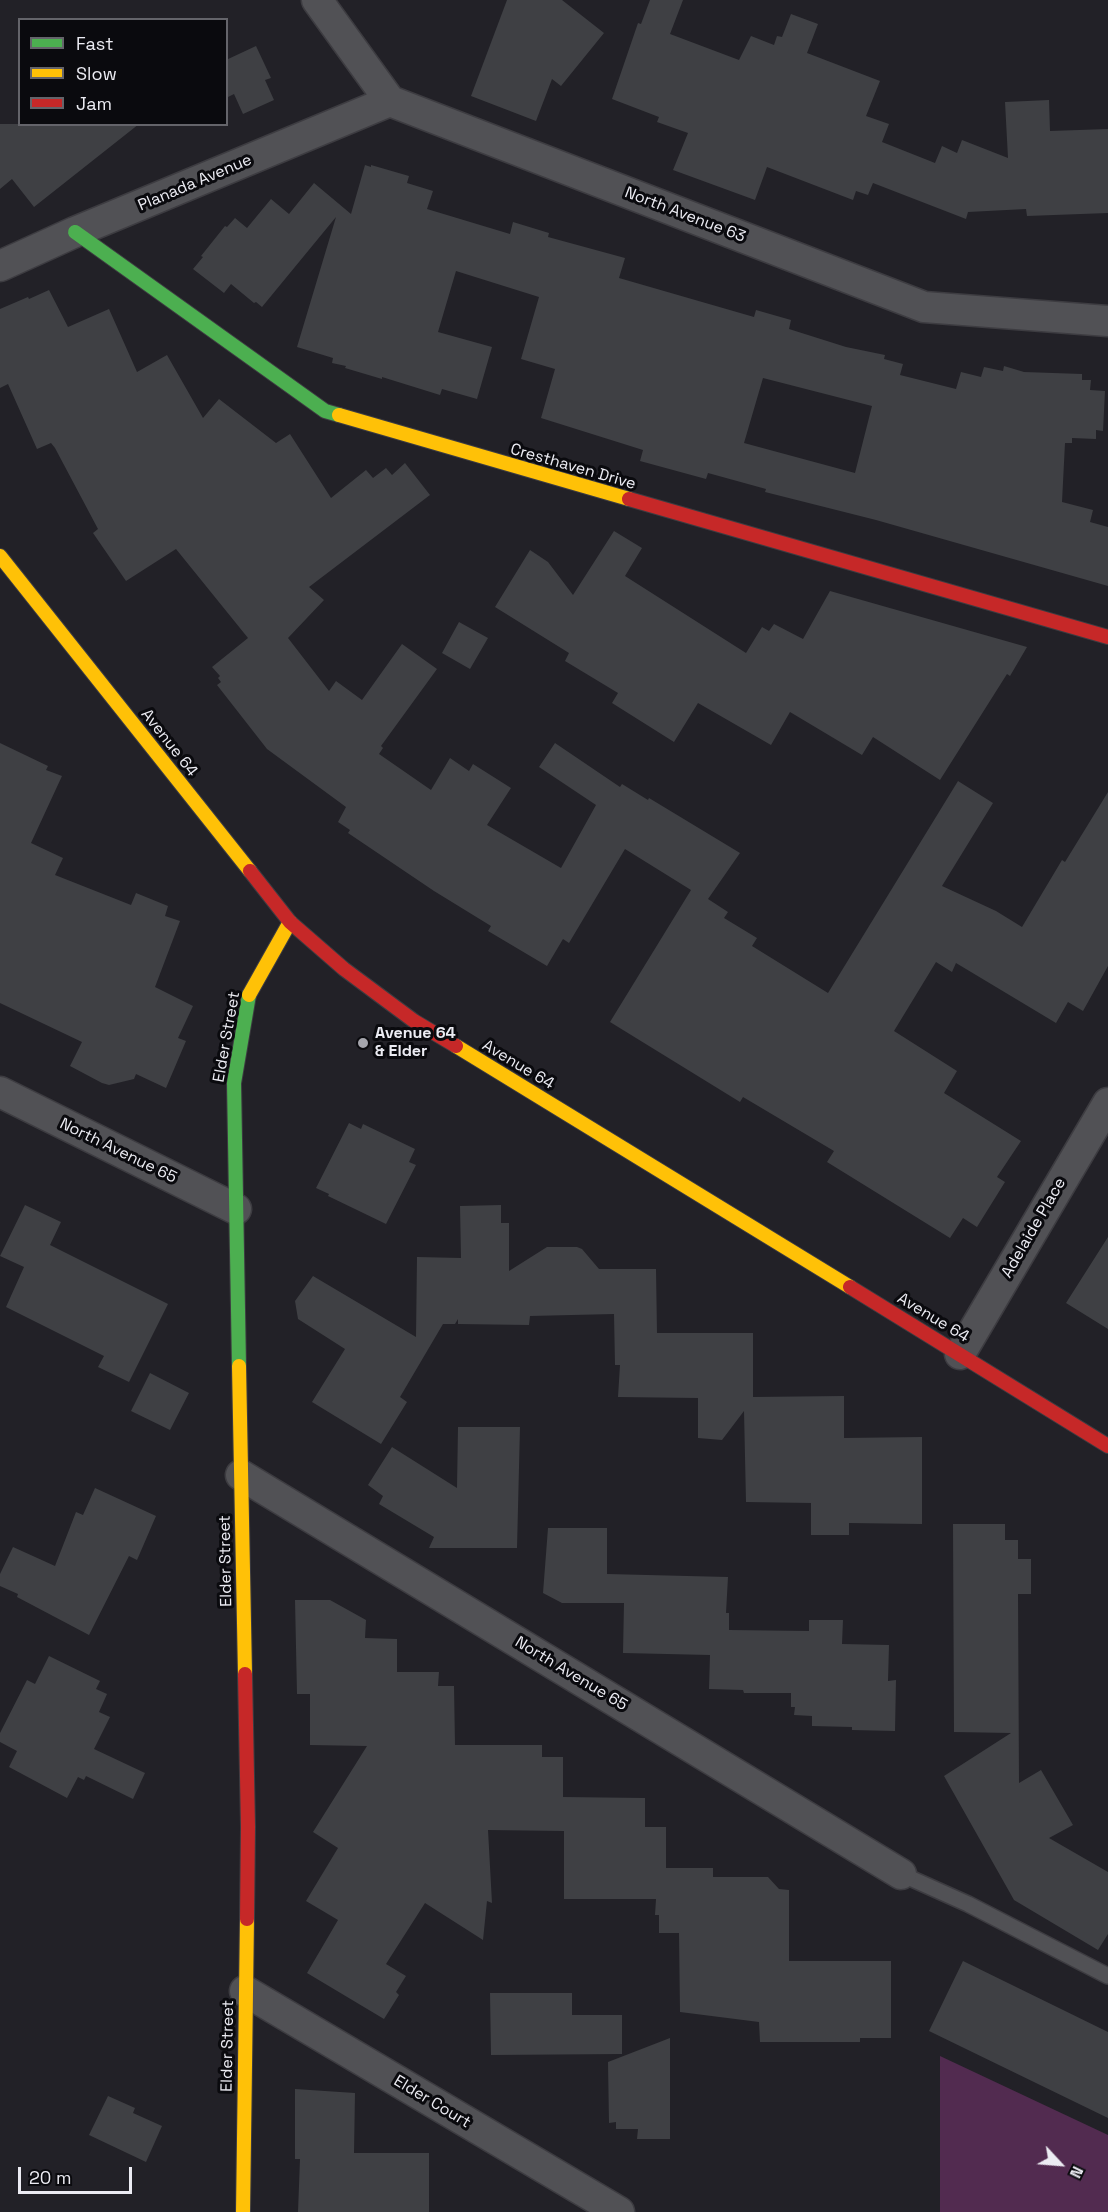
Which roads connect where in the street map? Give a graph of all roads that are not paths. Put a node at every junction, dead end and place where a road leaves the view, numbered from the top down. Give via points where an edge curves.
1 (317, 0) edge
2 (390, 101) junction
3 (75, 232) junction
4 (0, 266) edge
5 (1108, 321) edge
6 (0, 556) edge
7 (1108, 637) edge
8 (290, 922) junction
9 (0, 1092) edge
10 (1108, 1103) edge
11 (236, 1209) junction
12 (960, 1354) junction
13 (1108, 1446) edge
14 (241, 1475) junction
15 (901, 1874) joint
16 (1108, 1976) edge
17 (245, 1991) junction
18 (243, 2212) edge
19 (620, 2212) edge

1 - 2 street
2 - 3 street, Planada Avenue
2 - 5 street, North Avenue 63 via 924,307
3 - 4 street, Planada Avenue
3 - 7 street, Cresthaven Drive via 325,411
6 - 8 street, Avenue 64
8 - 11 street, Elder Street via 249,994 234,1083
8 - 12 street, Avenue 64 via 344,969 414,1021
9 - 11 street, North Avenue 65
10 - 12 street, Adelaide Place
11 - 14 street, Elder Street
12 - 13 street, Avenue 64
14 - 15 street, North Avenue 65
14 - 17 street, Elder Street via 248,1827
15 - 16 lane
17 - 18 street, Elder Street
17 - 19 street, Elder Court

